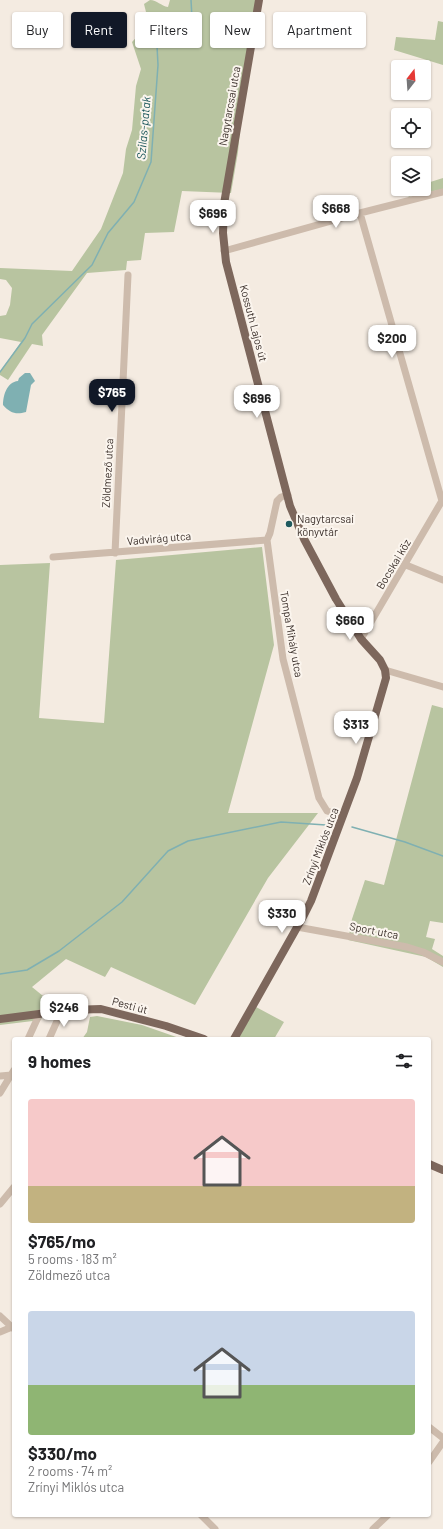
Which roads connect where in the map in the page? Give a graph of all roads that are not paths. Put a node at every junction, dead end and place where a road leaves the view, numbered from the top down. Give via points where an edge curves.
1 (258, 0) edge
2 (443, 192) edge
3 (360, 213) junction
4 (223, 216) joint
5 (224, 251) junction
6 (128, 275) dead end
7 (288, 495) junction
8 (442, 500) edge
9 (267, 540) junction
10 (115, 552) junction
11 (53, 558) dead end
12 (406, 564) junction
13 (443, 580) edge
14 (361, 639) junction
15 (385, 670) junction
16 (443, 687) edge
17 (342, 818) junction
18 (298, 927) junction
19 (443, 962) edge
20 (62, 1010) junction
21 (40, 1013) junction
22 (0, 1019) edge
23 (29, 1037) edge
24 (50, 1037) edge
25 (198, 1037) edge
26 (235, 1037) edge
27 (12, 1072) edge
28 (12, 1074) edge
29 (0, 1076) edge
30 (0, 1093) edge
31 (431, 1165) edge
32 (443, 1170) edge
33 (12, 1189) edge
34 (0, 1204) edge
35 (0, 1316) edge
36 (12, 1327) edge
37 (12, 1328) edge
38 (0, 1332) edge
39 (431, 1429) edge
40 (443, 1438) edge
41 (443, 1442) edge
42 (431, 1459) edge
43 (204, 1517) edge
44 (386, 1517) edge
45 (215, 1529) edge
46 (373, 1529) edge

1 - 4 main road, Nagytarcsai utca
2 - 3 street
3 - 5 street
3 - 8 street
4 - 5 main road, Kossuth Lajos út
5 - 7 main road, Kossuth Lajos út
6 - 10 street, Zöldmező utca
7 - 9 street, Tompa Mihály utca via 277,501
7 - 14 main road, Kossuth Lajos út via 304,540
8 - 12 street, Bocskai köz
9 - 10 street, Vadvirág utca
9 - 17 street, Tompa Mihály utca via 283,659 313,777 319,798 327,811
10 - 11 street, Vadvirág utca
12 - 13 street
12 - 14 street, Bocskai köz
14 - 15 main road, Kossuth Lajos út via 380,660
15 - 16 street
15 - 17 main road, Zrínyi Miklós utca via 384,689
17 - 18 main road, Zrínyi Miklós utca
18 - 19 street, Sport utca via 407,948 423,952
18 - 26 main road, Zrínyi Miklós utca
20 - 21 main road, Pesti út
20 - 24 street
20 - 25 main road, Pesti út via 101,1009
21 - 22 main road, Pesti út
21 - 23 street
27 - 29 street
28 - 30 street
31 - 32 main road
33 - 34 street
35 - 36 street
37 - 38 street
39 - 40 street
41 - 42 street
43 - 45 street
44 - 46 street

